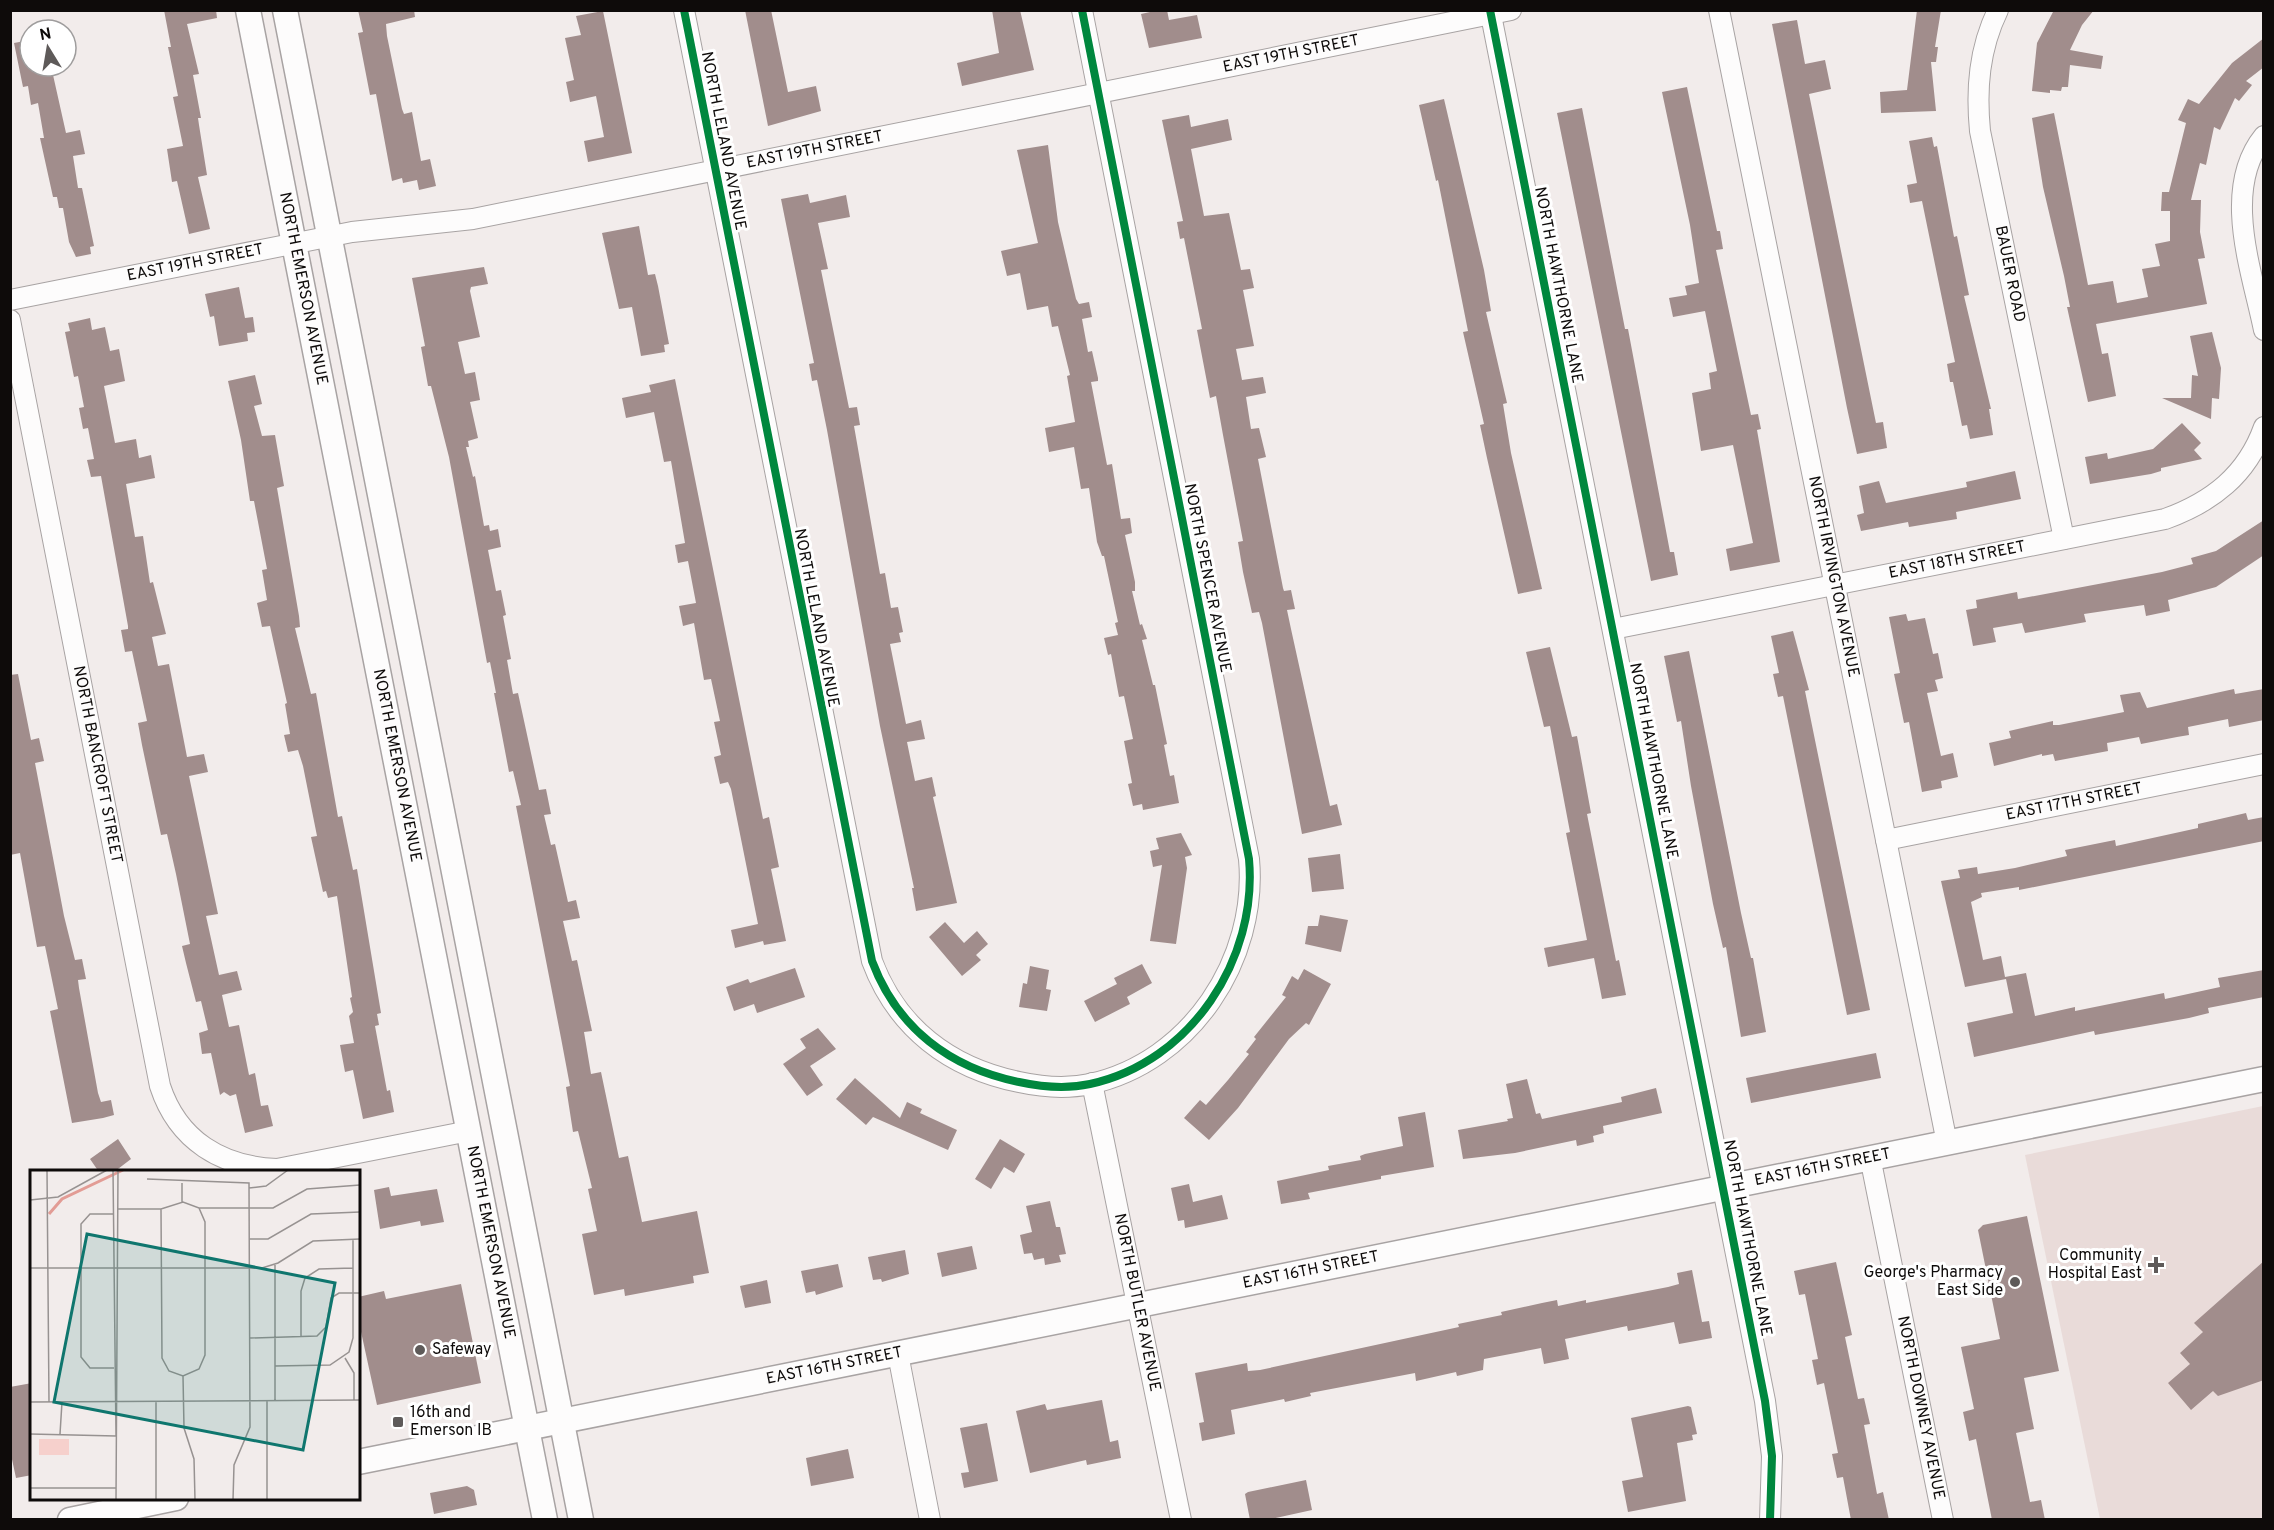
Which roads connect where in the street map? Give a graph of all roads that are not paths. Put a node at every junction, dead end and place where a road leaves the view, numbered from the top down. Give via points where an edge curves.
1 (248, 10) edge
2 (285, 10) edge
3 (684, 10) edge
4 (1082, 10) edge
5 (1511, 10) edge
6 (1719, 10) edge
7 (1998, 10) edge
8 (1490, 13) edge
9 (1098, 94) junction
10 (2264, 136) edge
11 (714, 172) junction
12 (330, 236) junction
13 (294, 243) junction
14 (10, 300) edge
15 (10, 320) edge
16 (2264, 330) edge
17 (2264, 427) edge
18 (2064, 539) junction
19 (1835, 585) junction
20 (1613, 629) junction
21 (2264, 764) edge
22 (1886, 840) junction
23 (2264, 1079) edge
24 (1092, 1083) junction
25 (469, 1131) junction
26 (1947, 1143) junction
27 (1870, 1157) junction
28 (1723, 1187) junction
29 (1138, 1306) junction
30 (898, 1354) junction
31 (562, 1422) junction
32 (527, 1429) junction
33 (360, 1462) edge
34 (166, 1500) edge
35 (70, 1520) edge
36 (545, 1520) edge
37 (581, 1520) edge
38 (930, 1520) edge
39 (1181, 1520) edge
40 (1770, 1520) edge
41 (1943, 1520) edge

1 - 13 main road, NORTH EMERSON AVENUE
2 - 12 main road
3 - 11 street, NORTH LELAND AVENUE
4 - 9 street, NORTH SPENCER AVENUE
5 - 8 street, EAST 19TH STREET
6 - 19 street, NORTH IRVINGTON AVENUE
7 - 18 street, BAUER ROAD via 1980,68 1980,131
8 - 9 street, EAST 19TH STREET
8 - 20 street, NORTH HAWTHORNE LANE
9 - 11 street, EAST 19TH STREET
9 - 24 street, NORTH SPENCER AVENUE via 1250,878 1247,915 1238,951 1201,1015 1152,1058
10 - 16 street via 2248,168 2242,214
11 - 12 street, EAST 19TH STREET via 473,219 385,226
11 - 24 street, NORTH LELAND AVENUE via 875,970 887,995 909,1024 959,1063 1001,1079 1034,1085
12 - 13 street, EAST 19TH STREET
12 - 31 main road
13 - 14 street, EAST 19TH STREET
13 - 25 main road, NORTH EMERSON AVENUE
15 - 25 street, NORTH BANCROFT STREET via 160,1086 171,1113 188,1135 217,1155 246,1167 278,1168
17 - 18 street, EAST 18TH STREET via 2246,463 2207,501 2165,519
18 - 19 street, EAST 18TH STREET
19 - 20 street, EAST 18TH STREET
19 - 22 street, NORTH IRVINGTON AVENUE
20 - 28 street, NORTH HAWTHORNE LANE
21 - 22 street, EAST 17TH STREET
22 - 26 street, NORTH IRVINGTON AVENUE
23 - 26 main road, EAST 16TH STREET
24 - 29 street, NORTH BUTLER AVENUE
25 - 32 main road, NORTH EMERSON AVENUE
26 - 27 main road, EAST 16TH STREET
27 - 28 main road, EAST 16TH STREET
27 - 41 street, NORTH DOWNEY AVENUE
28 - 29 main road, EAST 16TH STREET
28 - 40 street, NORTH HAWTHORNE LANE via 1768,1419
29 - 30 main road, EAST 16TH STREET
29 - 39 street, NORTH BUTLER AVENUE
30 - 31 main road, EAST 16TH STREET
30 - 38 street
31 - 32 main road, EAST 16TH STREET
31 - 37 main road
32 - 33 main road, EAST 16TH STREET
32 - 36 main road, NORTH EMERSON AVENUE
34 - 35 main road

